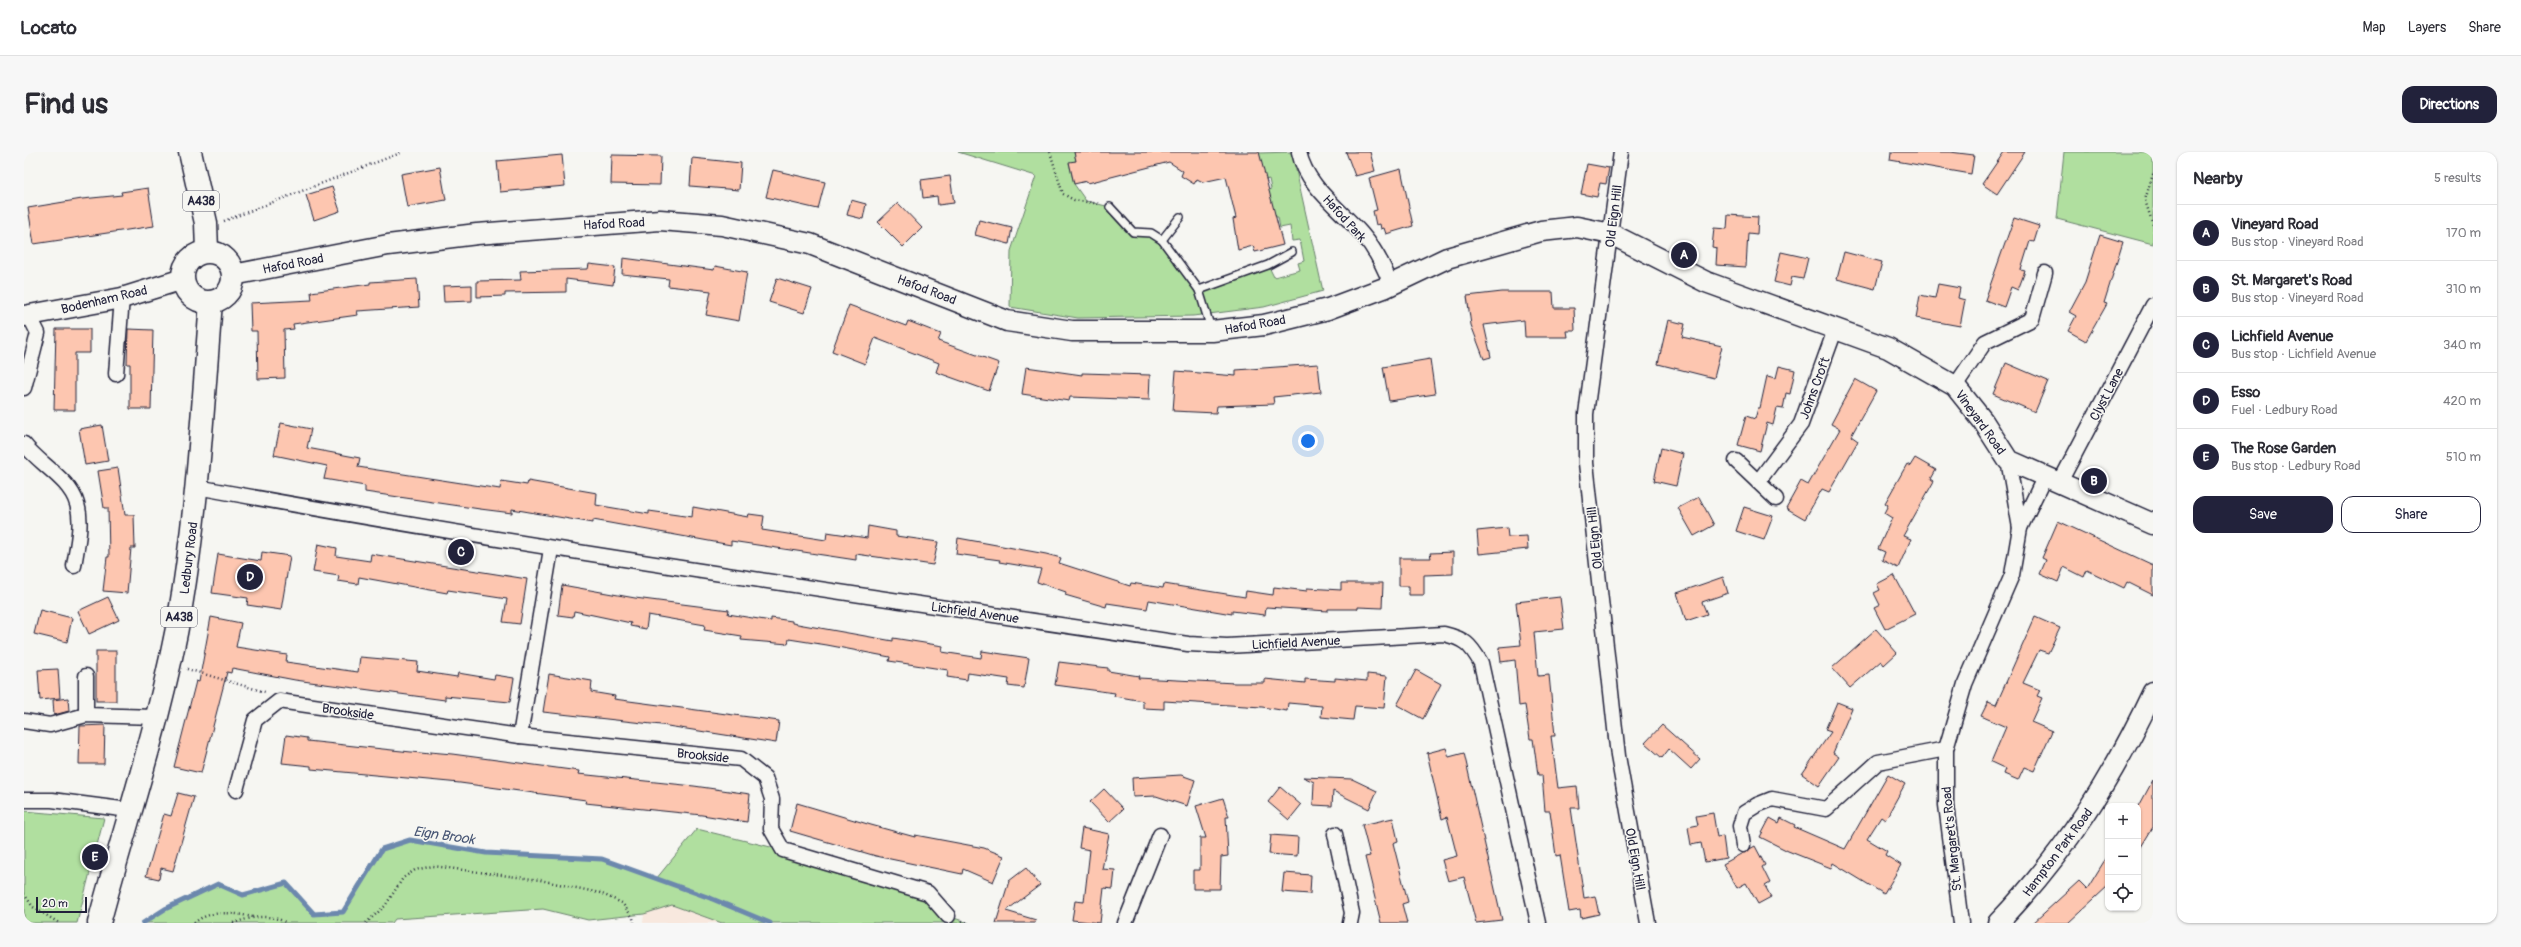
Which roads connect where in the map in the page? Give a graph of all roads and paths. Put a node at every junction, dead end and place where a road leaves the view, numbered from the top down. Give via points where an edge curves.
1 (190, 152) edge
2 (403, 152) edge
3 (1050, 152) edge
4 (1299, 152) edge
5 (1621, 152) edge
6 (2153, 174) edge
7 (1110, 207) joint
8 (1180, 217) dead end
9 (206, 223) junction
10 (2153, 225) edge
11 (1611, 234) junction
12 (1162, 240) junction
13 (207, 251) junction
14 (1292, 252) dead end
15 (2045, 274) dead end
16 (233, 275) junction
17 (183, 279) junction
18 (1391, 284) junction
19 (1199, 290) junction
20 (122, 298) junction
21 (211, 302) junction
22 (2153, 305) edge
23 (27, 316) edge
24 (1835, 330) junction
25 (1212, 331) junction
26 (116, 374) dead end
27 (1955, 386) junction
28 (24, 388) edge
29 (24, 444) edge
30 (2008, 460) junction
31 (1736, 461) dead end
32 (2052, 481) junction
33 (1758, 482) junction
34 (197, 487) junction
35 (1776, 499) dead end
36 (2153, 524) edge
37 (2020, 528) junction
38 (551, 549) junction
39 (74, 566) dead end
40 (169, 664) junction
41 (86, 676) dead end
42 (2153, 692) edge
43 (279, 701) junction
44 (86, 715) junction
45 (156, 717) junction
46 (24, 721) edge
47 (520, 736) junction
48 (1946, 749) junction
49 (236, 790) dead end
50 (24, 800) edge
51 (129, 810) junction
52 (1335, 834) dead end
53 (1160, 835) dead end
54 (1743, 845) dead end
55 (24, 894) edge
56 (948, 916) dead end
57 (253, 917) junction
58 (59, 923) edge
59 (99, 923) edge
60 (194, 923) edge
61 (233, 923) edge
62 (288, 923) edge
63 (366, 923) edge
64 (634, 923) edge
65 (1125, 923) edge
66 (1350, 923) edge
67 (1538, 923) edge
68 (1648, 923) edge
69 (1962, 923) edge
70 (1998, 923) edge

1 - 9 highway, A438
2 - 9 path via 228,221
3 - 7 path via 1063,194 1074,200
4 - 18 street, Hafod Park via 1301,162 1311,180 1362,235 1382,262
5 - 11 street, Old Eign Hill
6 - 10 path via 2146,200
7 - 12 lane via 1133,232 1151,233
8 - 12 lane
9 - 13 highway, A438
11 - 18 street, Hafod Road via 1577,227 1541,231 1447,258
11 - 24 street, Vineyard Road via 1706,282
11 - 68 street, Old Eign Hill via 1586,414 1586,462 1618,756
12 - 19 lane
13 - 16 highway via 216,252 228,260
13 - 17 highway via 194,255 189,260 184,268
14 - 19 lane via 1268,265
15 - 27 street via 2032,319 1985,342
16 - 21 highway via 232,285 227,293
16 - 25 street, Hafod Road via 418,241 556,226 660,220 722,225 810,244 1007,321 1072,331
17 - 20 street, Bodenham Road
17 - 21 highway via 184,286 193,297
18 - 25 street, Hafod Road via 1328,309 1264,325
19 - 25 lane
20 - 23 street, Bodenham Road
20 - 26 street
21 - 34 highway, Ledbury Road / A438
22 - 32 street, Clyst Lane
23 - 28 street via 38,333
24 - 27 street, Vineyard Road via 1888,348
24 - 33 street, Johns Croft via 1801,424
27 - 30 street, Vineyard Road via 1983,421
29 - 39 street via 34,457 71,491 78,504 79,521
30 - 32 street, Vineyard Road
30 - 37 street, St. Margaret's Road
31 - 33 street
32 - 36 street, Vineyard Road
32 - 37 street, St. Margaret's Road
33 - 35 street
34 - 38 street, Lichfield Avenue via 406,526
34 - 40 highway, Ledbury Road / A438 via 181,606
37 - 48 street, St. Margaret's Road via 2012,575 1965,684
38 - 47 street
38 - 67 street, Lichfield Avenue via 1188,644 1227,646 1444,634 1462,638 1473,649 1481,663
40 - 43 path via 263,692
40 - 45 highway, Ledbury Road / A438
41 - 44 street
42 - 70 street, Hampton Park Road via 2107,783 2071,837 2026,894
43 - 47 street, Brookside
43 - 49 street via 255,720
44 - 45 street
44 - 46 street via 50,725
45 - 51 highway, Ledbury Road / A438
47 - 56 street, Brookside via 741,759 765,778 772,799 771,829 783,850 928,893
48 - 54 street via 1878,762 1826,809 1772,799 1757,804 1744,813 1740,826
48 - 69 street, St. Margaret's Road via 1946,805
50 - 51 street via 52,800
51 - 59 highway, Ledbury Road / A438
52 - 66 street via 1352,913
53 - 65 street
55 - 58 path via 33,907
57 - 60 path via 226,912 199,919
57 - 61 path
57 - 62 path via 277,917
63 - 64 path via 385,906 404,878 415,870 433,866 540,880 600,893 622,904

